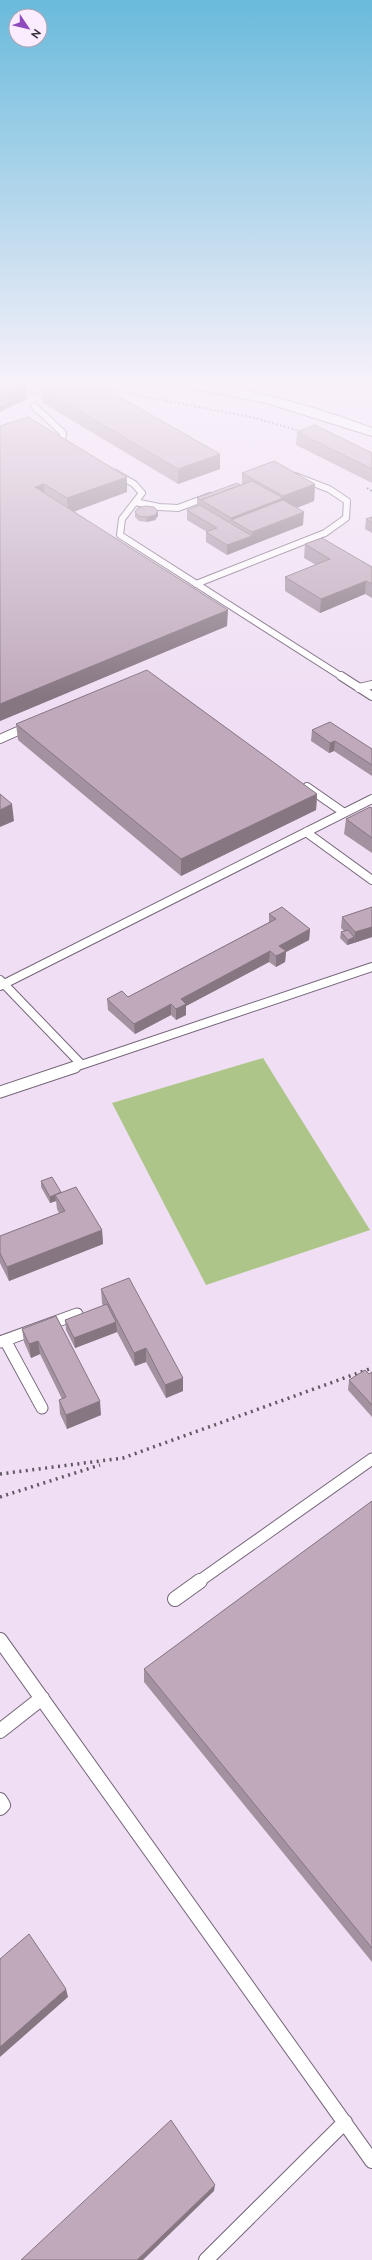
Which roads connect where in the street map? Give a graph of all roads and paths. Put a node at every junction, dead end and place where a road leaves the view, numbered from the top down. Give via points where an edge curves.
1 (135, 485) edge
2 (325, 485) edge
3 (220, 492) edge
4 (135, 502) junction
5 (196, 584) junction
6 (372, 685) edge
7 (360, 688) junction
8 (372, 696) edge
9 (35, 724) edge
10 (0, 739) edge
11 (298, 780) edge
12 (372, 799) edge
13 (343, 812) junction
14 (306, 832) junction
15 (372, 880) edge
16 (372, 967) edge
17 (2, 983) edge
18 (81, 1064) junction
19 (0, 1092) edge
20 (77, 1314) edge
21 (2, 1341) edge
22 (42, 1408) dead end
23 (372, 1459) edge
24 (175, 1599) dead end
25 (0, 1640) edge
26 (42, 1698) junction
27 (0, 1731) edge
28 (0, 1800) edge
29 (0, 1808) edge
30 (345, 2122) junction
31 (372, 2161) edge
32 (206, 2260) edge

1 - 4 lane via 142,493
2 - 5 lane via 347,501 346,518 325,533
3 - 4 lane via 178,508
4 - 5 lane via 122,519 120,535
5 - 7 lane
6 - 7 lane
7 - 8 lane
9 - 10 lane
11 - 13 lane
12 - 13 lane
13 - 14 lane
14 - 15 lane
14 - 17 lane
16 - 18 lane
17 - 18 lane
18 - 19 lane
20 - 21 lane
21 - 22 lane
23 - 24 lane
25 - 26 lane
26 - 27 lane
26 - 30 lane
28 - 29 lane via 4,1805
30 - 31 lane
30 - 32 lane

